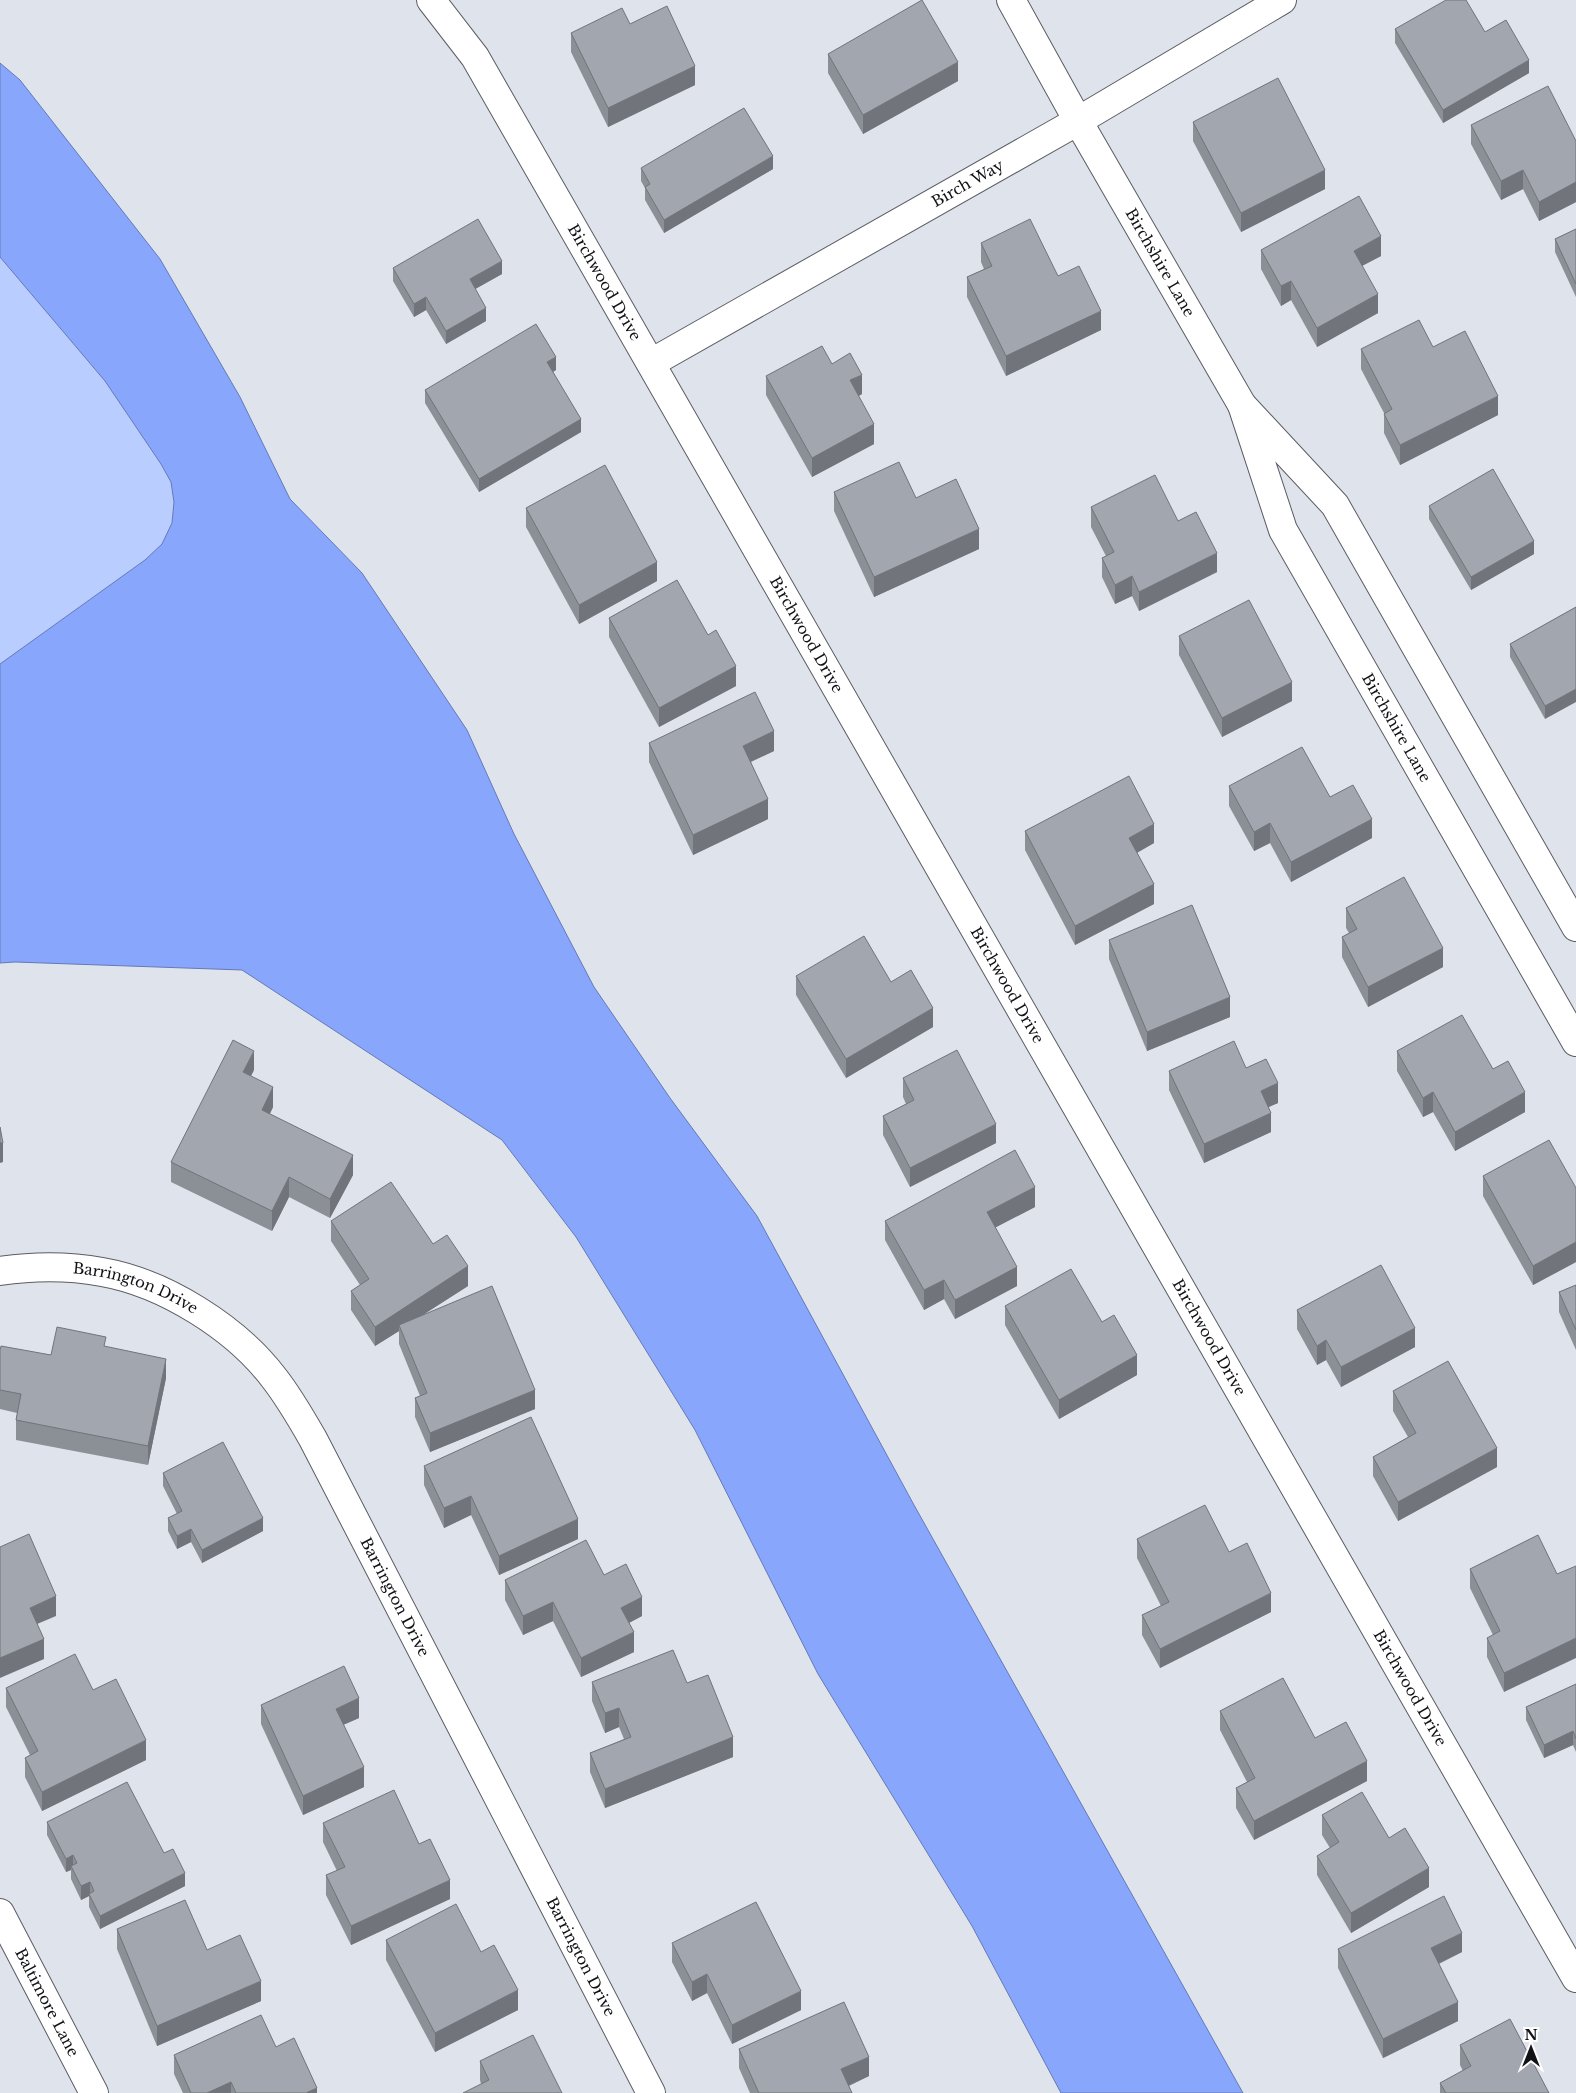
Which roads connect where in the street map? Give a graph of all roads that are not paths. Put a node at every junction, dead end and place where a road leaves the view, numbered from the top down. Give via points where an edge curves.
1 (431, 0) edge
2 (1011, 0) edge
3 (1282, 0) edge
4 (1078, 121) junction
5 (651, 363) junction
6 (1242, 405) junction
7 (1576, 927) edge
8 (1576, 1042) edge
9 (0, 1271) edge
10 (0, 1912) edge
11 (1576, 1978) edge
12 (94, 2093) edge
13 (651, 2093) edge

1 - 5 street, Birchwood Drive via 475,57
2 - 4 street, Birchshire Lane
3 - 4 street, Birch Way
4 - 5 street, Birch Way
4 - 6 street, Birchshire Lane
5 - 11 street, Birchwood Drive
6 - 7 street, Birchshire Lane via 1335,505
6 - 8 street, Birchshire Lane via 1283,530
9 - 13 street, Barrington Drive via 73,1268 134,1280 185,1303 209,1318 253,1354 274,1378 318,1448
10 - 12 street, Baltimore Lane

